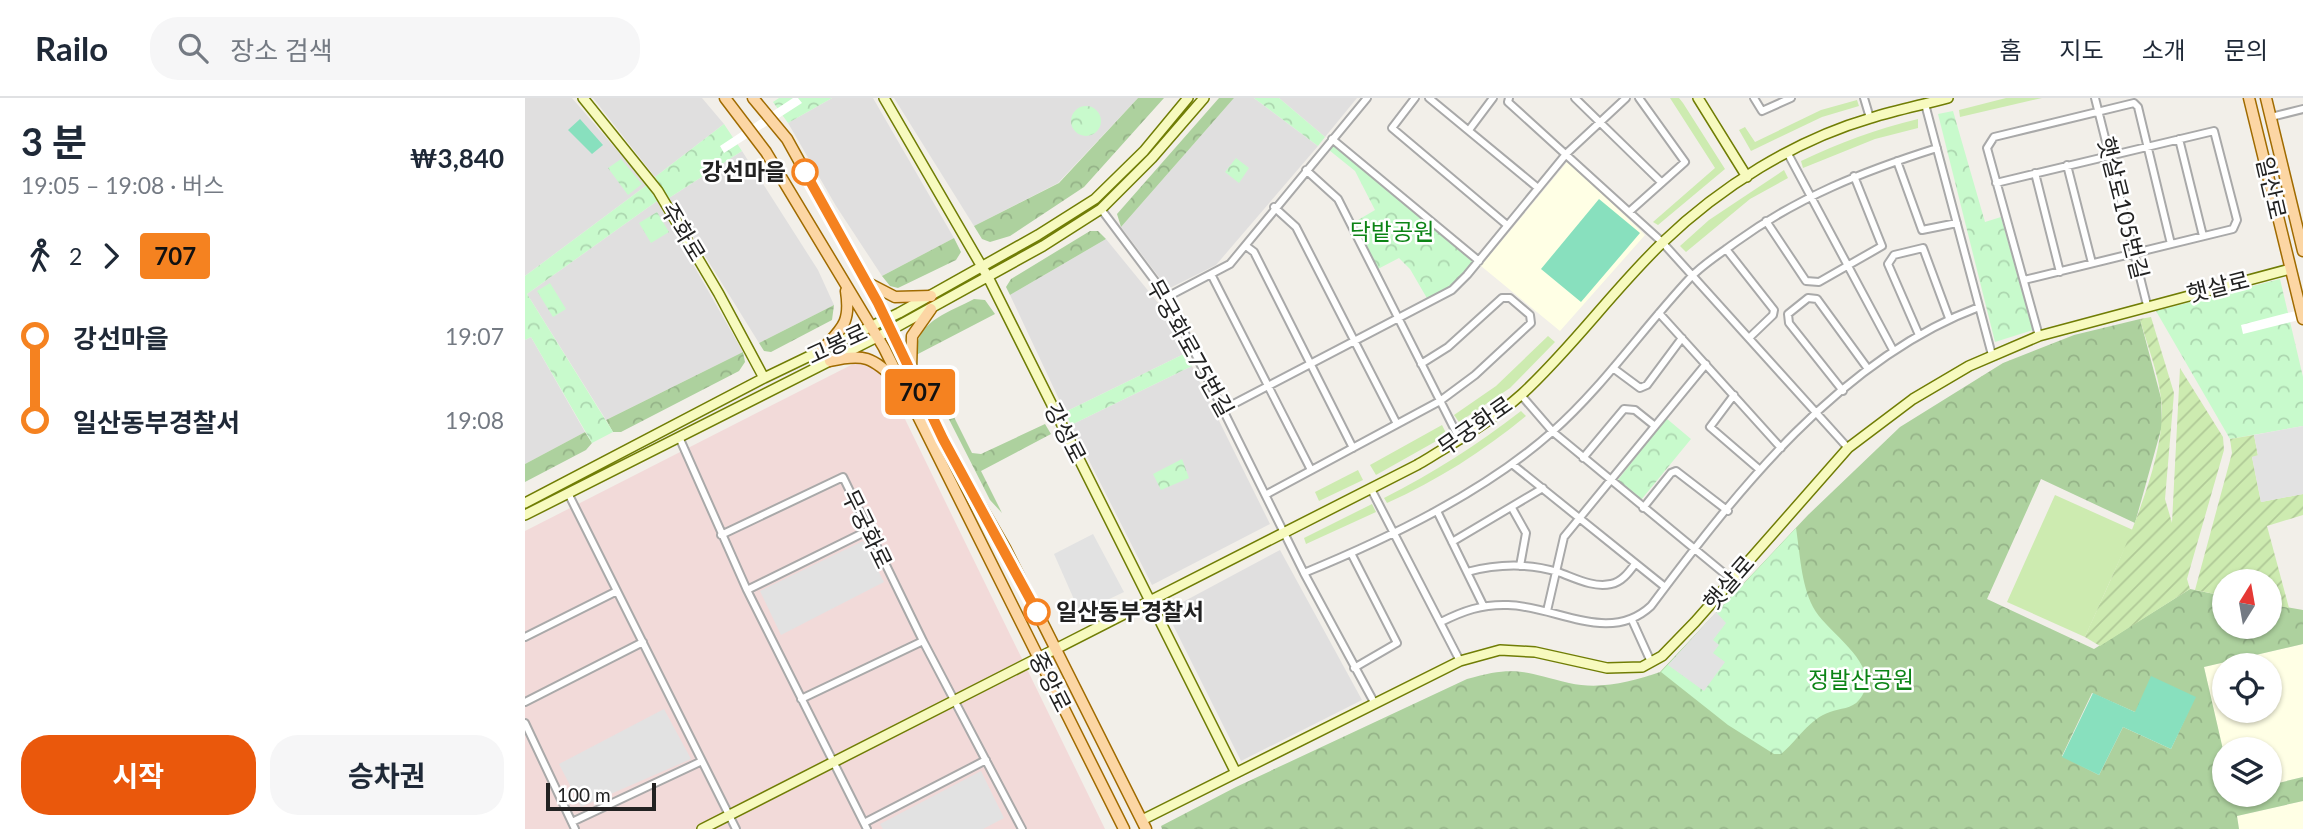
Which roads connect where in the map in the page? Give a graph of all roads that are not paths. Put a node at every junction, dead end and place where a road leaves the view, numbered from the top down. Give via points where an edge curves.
1 (583, 98) edge
2 (725, 98) edge
3 (753, 98) edge
4 (884, 98) edge
5 (1188, 98) edge
6 (1204, 98) edge
7 (1367, 98) edge
8 (1415, 98) edge
9 (1429, 98) edge
10 (1493, 98) edge
11 (1575, 98) edge
12 (1626, 98) edge
13 (1639, 98) edge
14 (1698, 98) edge
15 (1754, 98) edge
16 (1791, 98) edge
17 (1864, 98) edge
18 (1948, 98) edge
19 (2095, 98) edge
20 (2249, 98) edge
21 (2266, 98) edge
22 (1509, 100) edge
23 (1925, 104) junction
24 (2303, 109) edge
25 (2098, 111) junction
26 (2271, 117) junction
27 (1870, 118) junction
28 (1601, 120) junction
29 (1468, 130) junction
30 (1332, 139) junction
31 (2179, 139) junction
32 (2147, 146) junction
33 (1937, 148) junction
34 (1787, 152) junction
35 (1567, 153) junction
36 (2109, 155) junction
37 (1897, 160) junction
38 (2067, 165) junction
39 (1305, 170) junction
40 (2035, 173) junction
41 (1854, 176) junction
42 (1747, 177) junction
43 (1661, 183) junction
44 (1996, 183) junction
45 (1538, 188) junction
46 (1810, 195) junction
47 (1275, 207) junction
48 (1101, 209) junction
49 (1629, 212) junction
50 (1766, 221) junction
51 (1957, 223) junction
52 (1507, 225) junction
53 (2203, 236) junction
54 (1662, 242) junction
55 (2171, 244) junction
56 (1246, 246) junction
57 (1726, 249) junction
58 (2303, 251) edge
59 (2134, 253) junction
60 (1479, 261) junction
61 (2092, 263) junction
62 (982, 265) junction
63 (1848, 266) junction
64 (2290, 269) junction
65 (2060, 272) junction
66 (1692, 275) junction
67 (1212, 276) junction
68 (989, 279) junction
69 (2024, 280) junction
70 (867, 282) junction
71 (844, 284) junction
72 (931, 296) junction
73 (1167, 297) junction
74 (2147, 305) junction
75 (1979, 307) junction
76 (931, 309) junction
77 (1659, 313) junction
78 (1949, 318) junction
79 (1398, 319) junction
80 (2303, 319) edge
81 (886, 320) junction
82 (891, 330) junction
83 (874, 332) junction
84 (1919, 335) junction
85 (2039, 336) junction
86 (1682, 338) junction
87 (1749, 338) junction
88 (1355, 343) junction
89 (822, 350) junction
90 (1893, 351) junction
91 (1991, 355) junction
92 (830, 361) junction
93 (1312, 364) junction
94 (1421, 364) junction
95 (1706, 364) junction
96 (1613, 368) junction
97 (1868, 369) junction
98 (911, 373) junction
99 (764, 378) junction
100 (1268, 387) junction
101 (903, 388) junction
102 (1843, 391) junction
103 (1521, 395) junction
104 (1734, 395) junction
105 (1440, 401) junction
106 (1224, 408) junction
107 (1817, 413) junction
108 (1397, 424) junction
109 (1655, 426) junction
110 (1553, 432) junction
111 (679, 437) junction
112 (1460, 440) junction
113 (1781, 447) junction
114 (1353, 448) junction
115 (1848, 448) junction
116 (1583, 458) junction
117 (1512, 464) junction
118 (1760, 470) junction
119 (1311, 471) junction
120 (1611, 481) junction
121 (1543, 488) junction
122 (1371, 489) junction
123 (568, 493) junction
124 (1267, 494) junction
125 (525, 503) edge
126 (1512, 508) junction
127 (1643, 508) junction
128 (1437, 511) junction
129 (1728, 511) junction
130 (525, 515) edge
131 (1580, 519) junction
132 (869, 530) junction
133 (1395, 531) junction
134 (1286, 533) junction
135 (721, 535) junction
136 (1452, 542) junction
137 (1695, 551) junction
138 (1351, 553) junction
139 (1635, 564) junction
140 (1520, 566) junction
141 (1555, 571) junction
142 (1467, 572) junction
143 (1304, 573) junction
144 (1731, 579) junction
145 (1665, 587) junction
146 (747, 590) junction
147 (617, 591) junction
148 (1150, 602) junction
149 (1483, 605) junction
150 (1547, 611) junction
151 (1632, 620) junction
152 (1441, 622) junction
153 (525, 637) edge
154 (923, 641) junction
155 (643, 642) junction
156 (1056, 648) junction
157 (1039, 658) junction
158 (1459, 661) junction
159 (1651, 662) junction
160 (1354, 668) junction
161 (801, 699) junction
162 (955, 699) junction
163 (525, 702) edge
164 (1375, 704) junction
165 (525, 723) edge
166 (986, 760) junction
167 (702, 761) junction
168 (835, 761) junction
169 (1236, 773) junction
170 (729, 815) junction
171 (574, 825) edge
172 (1144, 825) edge
173 (866, 826) edge
174 (702, 829) edge
175 (736, 829) edge
176 (1022, 829) edge
177 (1124, 829) edge

1 - 99 main road, 주화로 via 658,191
2 - 71 main road, 중앙로 via 766,152
3 - 70 main road, 중앙로 via 787,139
4 - 62 main road, 강성로
5 - 62 main road, 고봉로 via 1145,151 1095,199
6 - 48 main road, 고봉로
7 - 30 street
8 - 52 street via 1392,128
9 - 29 street
10 - 29 street
11 - 28 street
12 - 28 street
13 - 43 street via 1685,162
14 - 42 main road
15 - 16 street via 1762,111
17 - 27 street
18 - 23 main road, 무궁화로
19 - 25 street, 햇살로105번길
20 - 64 main road, 일산로
21 - 26 main road, 일산로
22 - 35 street
23 - 27 main road, 무궁화로
23 - 33 street
24 - 26 street
25 - 32 street, 햇살로105번길 via 2134,103
25 - 36 street, 햇살로105번길
25 - 44 street, 햇살로105번길 via 1994,137 1987,148
26 - 58 main road, 일산로
27 - 34 main road, 무궁화로
28 - 35 street
28 - 43 street
29 - 45 street
30 - 39 street
30 - 60 street
31 - 32 street
31 - 53 street
31 - 53 street via 2214,131 2237,220 2232,229
32 - 36 street
32 - 55 street
33 - 37 street
33 - 51 street
34 - 42 main road, 무궁화로
34 - 46 street
35 - 45 street
35 - 49 street
36 - 38 street
36 - 59 street, 햇살로105번길
37 - 41 street
37 - 51 street via 1922,230
38 - 40 street
38 - 61 street
39 - 47 street
39 - 79 street via 1338,199
40 - 44 street
40 - 65 street
41 - 46 street
41 - 63 street via 1882,246
42 - 54 main road, 무궁화로
43 - 49 street
44 - 69 street
45 - 52 street
46 - 50 street
46 - 63 street
47 - 56 street
47 - 88 street via 1296,227
48 - 68 main road, 고봉로
48 - 73 street, 무궁화로75번길
49 - 54 street
50 - 57 street
50 - 63 street via 1806,281 1819,282
51 - 75 street
52 - 60 street
53 - 55 street
54 - 66 street
54 - 103 main road, 무궁화로
55 - 59 street
56 - 67 street
56 - 93 street via 1255,252
57 - 66 street
57 - 87 street via 1774,310
59 - 61 street
59 - 74 street, 햇살로105번길
60 - 79 street via 1451,290
61 - 65 street
62 - 68 main road, 강성로
62 - 72 main road, 고봉로
63 - 90 street
64 - 74 main road, 햇살로
64 - 80 main road, 일산로
65 - 69 street
66 - 77 street
66 - 87 street
67 - 73 street
67 - 100 street
68 - 76 main road, 고봉로
68 - 148 main road, 강성로
69 - 85 street
70 - 72 main road via 895,297
70 - 81 main road, 중앙로
71 - 83 main road, 중앙로
71 - 89 main road via 848,317
72 - 81 main road, 고봉로
73 - 106 street, 무궁화로75번길
74 - 85 main road, 햇살로
75 - 78 street
75 - 91 street
76 - 82 main road, 고봉로
76 - 98 main road via 912,336
77 - 86 street
77 - 96 street
78 - 84 street
78 - 84 street via 1923,248 1889,259
79 - 88 street
79 - 94 street
81 - 82 main road, 중앙로
81 - 83 main road, 고봉로
82 - 83 main road, 고봉로
82 - 98 main road, 중앙로
83 - 89 main road, 고봉로
83 - 92 main road, 고봉로
83 - 101 main road, 중앙로
84 - 90 street
85 - 91 main road, 햇살로
86 - 95 street
86 - 96 street via 1640,388
87 - 107 street
88 - 93 street
88 - 108 street
89 - 99 main road, 고봉로
90 - 97 street
91 - 115 main road, 햇살로 via 1913,399
92 - 101 main road via 854,355 869,358
92 - 111 main road, 고봉로
93 - 100 street
93 - 114 street
94 - 105 street
94 - 105 street via 1448,347 1502,298 1510,298 1530,315 1531,323
95 - 104 street
95 - 109 street
96 - 110 street
97 - 102 street
97 - 102 street via 1817,299 1812,297 1788,314
98 - 156 main road, 중앙로
99 - 125 main road, 고봉로
100 - 106 street
100 - 119 street
101 - 157 main road, 중앙로
102 - 107 street
103 - 110 street
103 - 112 main road, 무궁화로
104 - 113 street
104 - 118 street via 1710,427
105 - 108 street
105 - 112 street
106 - 124 street, 무궁화로75번길
107 - 113 street
107 - 115 street
108 - 114 street
109 - 116 street via 1635,410 1624,409
109 - 120 street
110 - 116 street
110 - 117 street
111 - 123 main road, 고봉로
111 - 135 street
112 - 122 main road, 무궁화로
113 - 118 street
114 - 119 street
115 - 144 main road, 햇살로
116 - 120 street
117 - 121 street
117 - 128 street
118 - 129 street
119 - 124 street
120 - 127 street
120 - 131 street
121 - 126 street
121 - 131 street
122 - 133 street
122 - 134 main road, 무궁화로
123 - 130 main road, 고봉로
123 - 147 street
124 - 134 street, 무궁화로75번길
126 - 136 street
126 - 140 street via 1526,533
127 - 129 street via 1677,471
127 - 137 street
128 - 133 street
128 - 136 street
129 - 137 street
131 - 139 street
131 - 141 street via 1564,537
132 - 135 street, 무궁화로 via 843,477
132 - 146 street
132 - 154 street, 무궁화로
133 - 138 street
133 - 152 street
134 - 143 street, 무궁화로75번길
134 - 148 main road, 무궁화로
135 - 146 street
136 - 142 street
137 - 144 street
137 - 145 street
138 - 143 street
138 - 160 street via 1397,639 1395,646
139 - 141 street via 1610,584 1594,584
139 - 145 street
140 - 141 street
140 - 142 street via 1493,565
141 - 150 street
142 - 149 street
143 - 160 street, 무궁화로75번길
144 - 159 main road, 햇살로 via 1695,622
145 - 151 street via 1651,606
146 - 161 street
147 - 153 street
147 - 155 street
148 - 156 main road, 무궁화로
148 - 169 main road, 강성로
149 - 150 street
149 - 152 street
150 - 151 street via 1605,624
151 - 159 street
152 - 158 street
154 - 161 street
154 - 162 street, 무궁화로
155 - 163 street
155 - 167 street
156 - 157 main road, 무궁화로
156 - 172 main road, 중앙로
157 - 162 main road, 무궁화로
157 - 177 main road, 중앙로
158 - 159 main road via 1500,650 1535,652 1607,668 1642,667
158 - 164 main road
160 - 164 street, 무궁화로75번길
161 - 168 street
162 - 166 street, 무궁화로
162 - 168 main road, 무궁화로
164 - 169 main road
165 - 171 street
166 - 173 street
166 - 176 street, 무궁화로
167 - 170 street
167 - 171 street
168 - 170 main road, 무궁화로
168 - 173 street
169 - 172 main road
170 - 174 main road, 무궁화로
170 - 175 street

